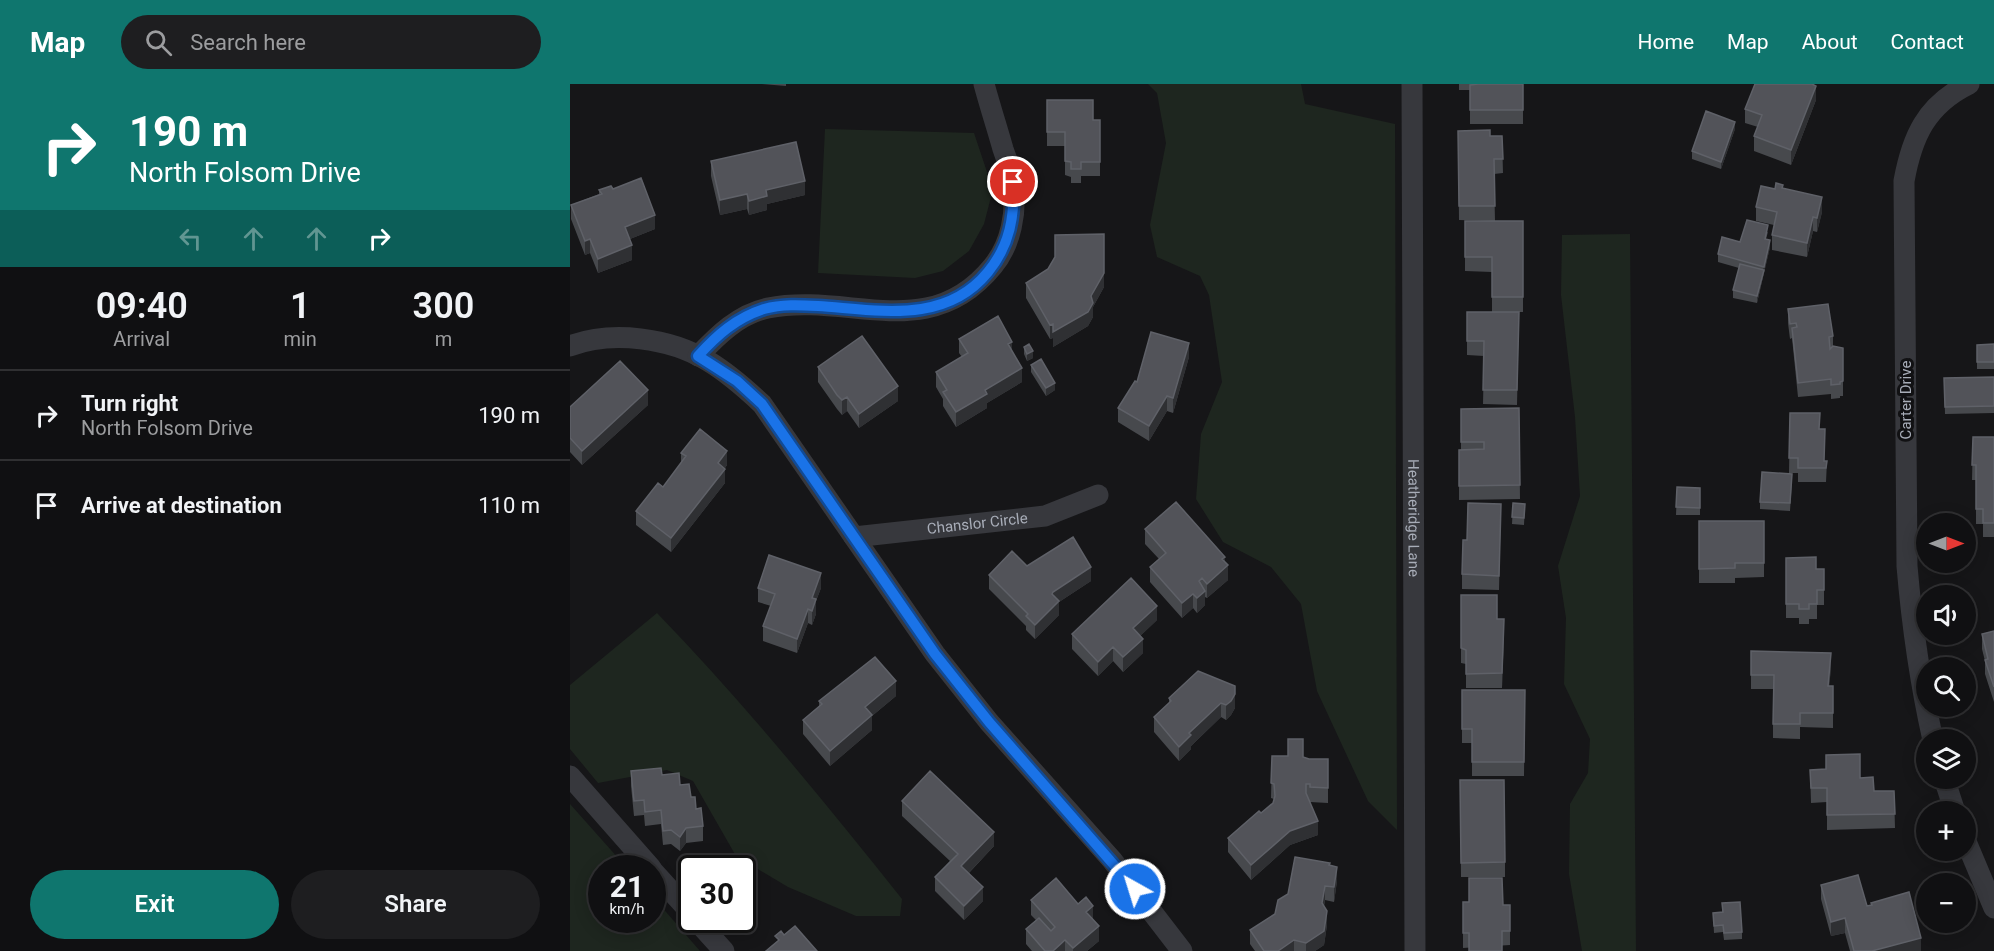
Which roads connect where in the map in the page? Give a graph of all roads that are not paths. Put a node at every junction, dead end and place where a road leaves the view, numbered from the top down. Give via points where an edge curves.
1 (984, 84) edge
2 (1412, 84) edge
3 (1968, 84) edge
4 (570, 346) edge
5 (698, 356) junction
6 (1098, 495) dead end
7 (854, 537) junction
8 (1931, 729) edge
9 (570, 776) edge
10 (640, 855) edge
11 (1974, 861) edge
12 (666, 885) edge
13 (678, 898) edge
14 (1994, 908) edge
15 (708, 933) edge
16 (724, 951) edge
17 (1182, 951) edge
18 (1415, 951) edge

1 - 5 street via 1013,182 1015,207 1010,234 999,259 981,280 961,296 937,307 911,312 792,305 765,309 719,333
2 - 18 street, Heatheridge Lane
3 - 8 street, Carter Drive via 1936,107 1921,127 1909,152 1904,182 1907,566 1912,630
4 - 5 street via 608,338 641,339
5 - 7 street via 737,381 762,404
6 - 7 street, Chanslor Circle via 1045,516
7 - 17 street via 935,654 989,722 1112,860
9 - 10 street
11 - 14 street
12 - 13 street
15 - 16 street

